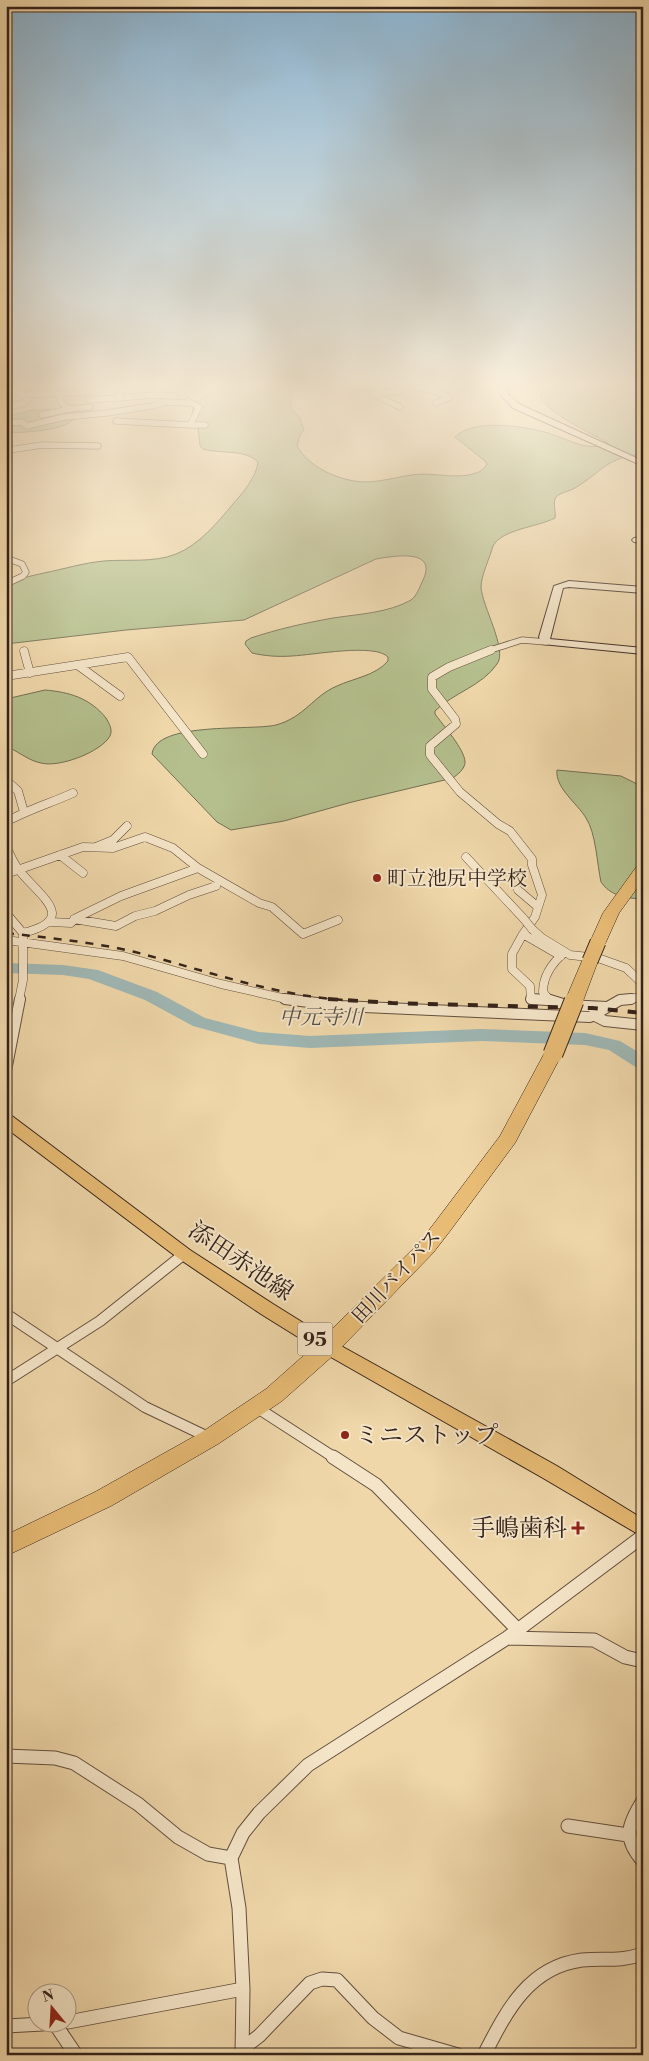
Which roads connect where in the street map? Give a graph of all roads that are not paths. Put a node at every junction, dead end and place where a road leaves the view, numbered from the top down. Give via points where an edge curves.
1 (6, 558) edge
2 (6, 584) edge
3 (643, 590) edge
4 (546, 642) junction
5 (24, 651) dead end
6 (643, 651) edge
7 (79, 666) junction
8 (30, 673) junction
9 (6, 676) edge
10 (120, 696) dead end
11 (203, 754) dead end
12 (6, 780) edge
13 (73, 793) dead end
14 (24, 812) junction
15 (6, 822) edge
16 (127, 826) dead end
17 (6, 846) edge
18 (94, 848) junction
19 (60, 855) junction
20 (466, 857) dead end
21 (198, 868) junction
22 (17, 869) junction
23 (643, 869) edge
24 (83, 873) dead end
25 (6, 874) edge
26 (216, 886) dead end
27 (518, 890) dead end
28 (538, 907) junction
29 (6, 913) edge
30 (74, 920) junction
31 (338, 920) dead end
32 (51, 922) junction
33 (532, 929) joint
34 (23, 933) junction
35 (522, 934) junction
36 (6, 940) edge
37 (23, 943) junction
38 (563, 954) junction
39 (643, 984) edge
40 (643, 997) edge
41 (531, 998) junction
42 (547, 1000) junction
43 (607, 1006) junction
44 (527, 1014) junction
45 (595, 1016) junction
46 (643, 1025) edge
47 (6, 1070) edge
48 (6, 1120) edge
49 (184, 1254) junction
50 (6, 1314) edge
51 (328, 1347) junction
52 (57, 1348) junction
53 (6, 1381) edge
54 (256, 1407) junction
55 (210, 1438) junction
56 (643, 1529) edge
57 (643, 1536) edge
58 (6, 1546) edge
59 (512, 1634) junction
60 (643, 1661) edge
61 (6, 1756) edge
62 (643, 1801) edge
63 (568, 1826) dead end
64 (628, 1835) junction
65 (231, 1858) junction
66 (643, 1861) edge
67 (643, 1954) edge
68 (243, 1989) junction
69 (78, 2020) edge
70 (28, 2025) edge
71 (6, 2026) edge
72 (62, 2034) edge
73 (242, 2052) edge
74 (76, 2055) edge
75 (458, 2055) edge
76 (484, 2055) edge

1 - 2 street via 22,564 26,572
3 - 4 street via 559,586 544,637
4 - 6 street
4 - 28 street via 518,641 451,666 432,677 432,689 456,724 429,750 460,792 510,831 532,859 542,895
5 - 8 street
7 - 8 street
7 - 10 street
7 - 11 street via 128,657
8 - 9 street
12 - 14 street via 18,791
13 - 14 street
14 - 15 street
16 - 18 street via 113,840
17 - 22 street
18 - 19 street
18 - 21 street via 113,848 145,836 173,848
19 - 22 street
19 - 24 street
20 - 33 street, bridge
21 - 30 street via 121,896
21 - 31 street via 259,903 272,907 302,934
22 - 25 street
22 - 32 street via 46,898 52,910
23 - 51 highway, 田川バイパス, bridge via 611,913 553,1054 508,1139 426,1248
26 - 30 street via 116,926
27 - 28 street
28 - 35 street via 535,917
29 - 34 street
30 - 32 street via 71,923
32 - 34 street via 40,930
33 - 38 street
34 - 37 street
35 - 38 street
35 - 41 street via 516,942 510,964 530,986
36 - 37 street
37 - 44 street via 123,956 296,1001
37 - 47 street via 22,980
38 - 39 street via 617,964
38 - 42 street via 548,971 543,994
40 - 43 street via 620,1000
41 - 42 street
41 - 44 street
42 - 43 street via 559,1004
43 - 45 street
44 - 45 street
45 - 46 street via 605,1021
48 - 49 main road, 添田赤池線 / 95
49 - 51 main road, 添田赤池線 / 95
49 - 52 street via 100,1321
50 - 52 street
51 - 54 highway, 田川バイパス
51 - 56 main road, 添田赤池線 / 95 via 541,1467
52 - 53 street
52 - 55 street via 145,1406
54 - 55 highway, 田川バイパス
54 - 59 street via 376,1485 504,1614
55 - 58 highway, 田川バイパス via 103,1499
57 - 59 street
59 - 60 street via 594,1640 626,1657
59 - 65 street via 308,1765 243,1832
61 - 65 street via 54,1758 74,1763 138,1804 178,1837 208,1854
62 - 64 street via 630,1824
63 - 64 street
64 - 66 street
65 - 68 street via 239,1908
67 - 76 street via 625,1960 578,1960 536,1976 508,2008
68 - 69 street
68 - 73 street
70 - 71 street
72 - 74 street
73 - 75 street via 310,1984 322,1979 337,1980 373,2018 399,2038

